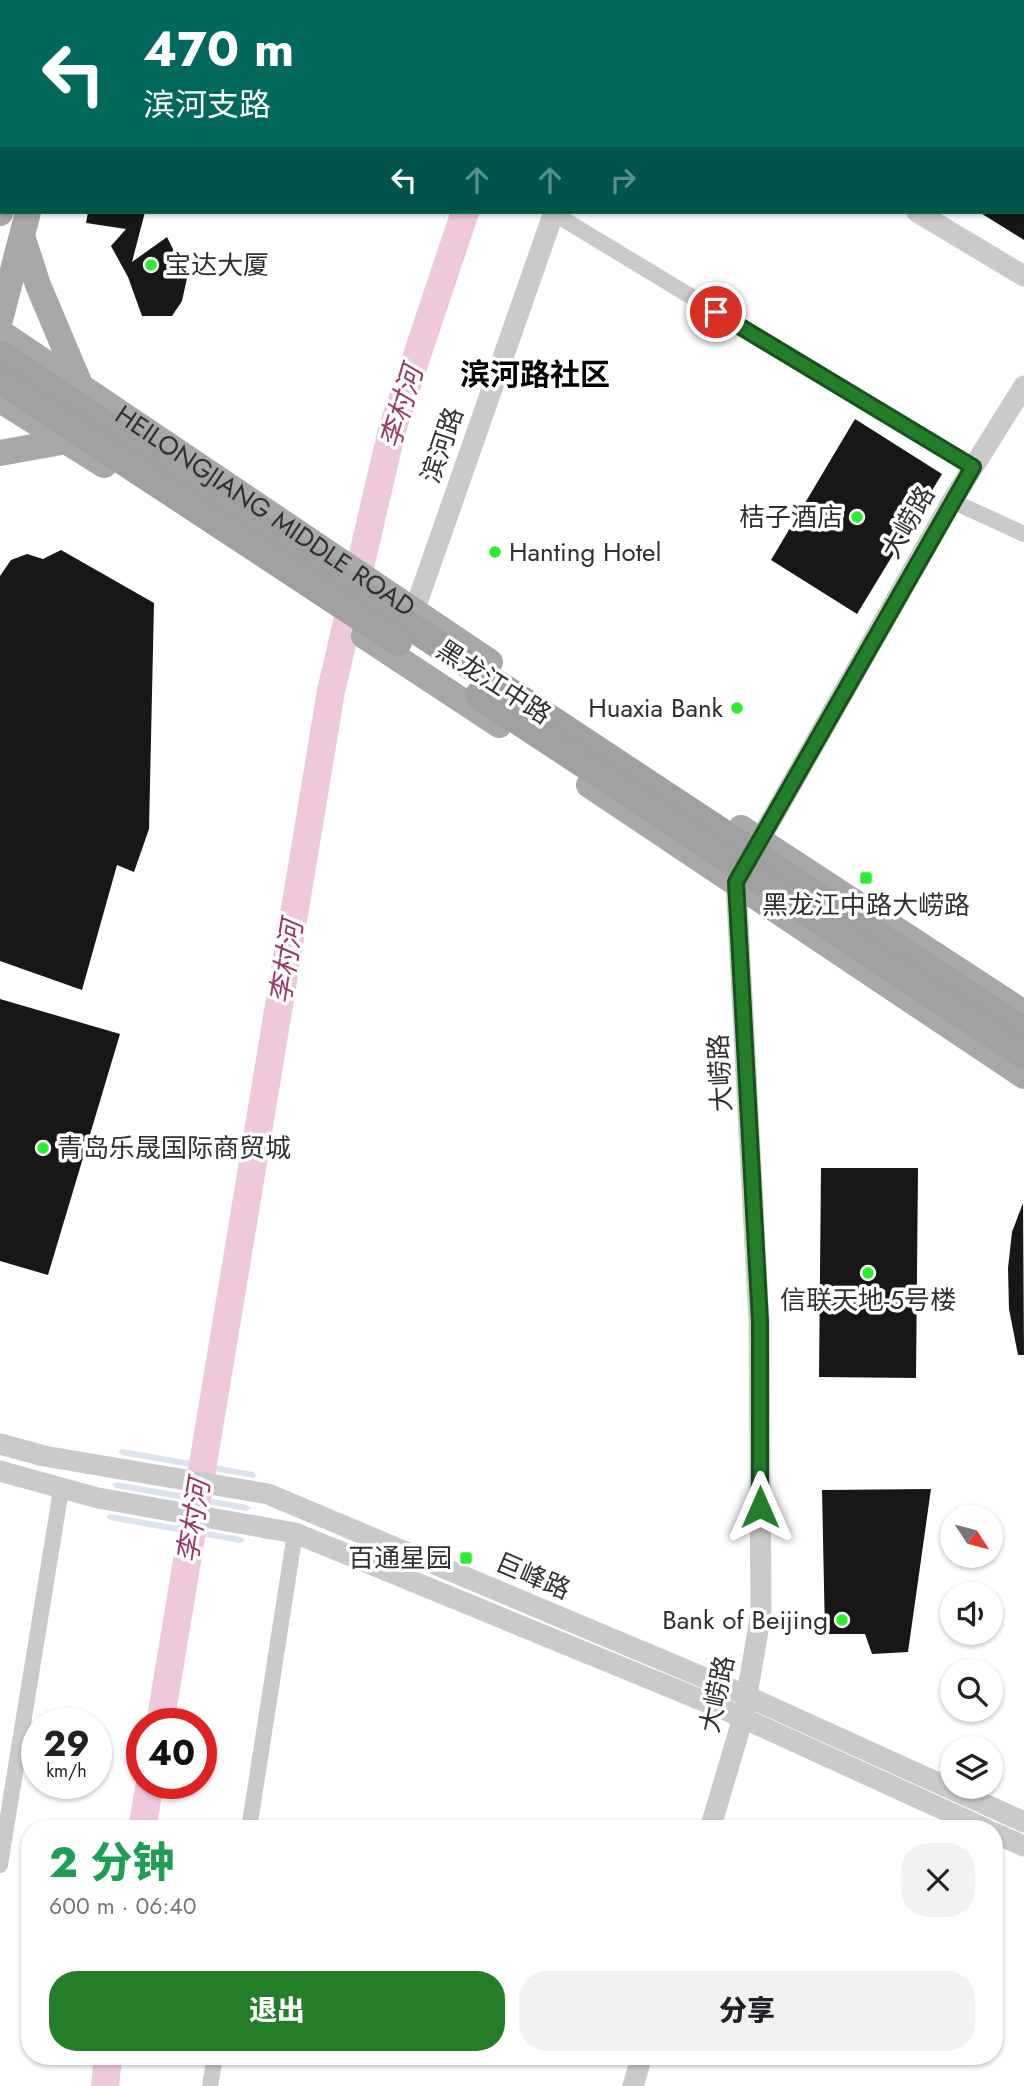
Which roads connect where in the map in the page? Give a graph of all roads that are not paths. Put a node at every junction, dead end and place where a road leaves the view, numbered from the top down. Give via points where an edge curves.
1 (554, 214) edge
2 (556, 214) edge
3 (920, 214) edge
4 (25, 224) edge
5 (1024, 276) edge
6 (0, 320) edge
7 (0, 332) edge
8 (0, 355) edge
9 (0, 380) edge
10 (1024, 386) edge
11 (80, 387) junction
12 (0, 400) edge
13 (67, 441) junction
14 (0, 453) edge
15 (973, 467) junction
16 (952, 501) junction
17 (1024, 534) edge
18 (414, 612) junction
19 (397, 657) junction
20 (758, 839) junction
21 (736, 882) junction
22 (1024, 1013) edge
23 (1024, 1032) edge
24 (1024, 1055) edge
25 (1024, 1076) edge
26 (0, 1444) edge
27 (0, 1471) edge
28 (61, 1490) junction
29 (295, 1534) junction
30 (748, 1697) junction
31 (743, 1718) junction
32 (251, 1820) edge
33 (713, 1820) edge
34 (966, 1820) edge
35 (1024, 1822) edge
36 (1003, 1837) edge
37 (1024, 1846) edge
38 (0, 1865) edge
39 (214, 2065) edge
40 (639, 2065) edge
41 (210, 2086) edge
42 (633, 2086) edge

1 - 18 street, 滨河路
2 - 15 street
3 - 5 street
4 - 6 main road
4 - 11 main road via 38,285
7 - 11 main road, HEILONGJIANG MIDDLE ROAD
8 - 23 highway, 黑龙江中路, bridge
9 - 24 highway, 黑龙江中路, bridge
10 - 15 street, 大崂路
11 - 18 main road, HEILONGJIANG MIDDLE ROAD
12 - 13 main road, HEILONGJIANG MIDDLE ROAD
13 - 14 main road
13 - 19 main road, HEILONGJIANG MIDDLE ROAD
15 - 16 street, 大崂路
16 - 17 street
16 - 20 street, 大崂路
18 - 19 street, 滨河路
18 - 20 main road, HEILONGJIANG MIDDLE ROAD
19 - 21 main road, HEILONGJIANG MIDDLE ROAD
20 - 21 street, 大崂路
20 - 22 main road, HEILONGJIANG MIDDLE ROAD
21 - 25 main road, HEILONGJIANG MIDDLE ROAD
21 - 30 street, 大崂路 via 760,1322 761,1614
26 - 30 street, 巨峰路 via 268,1494
27 - 28 street, 巨峰路
28 - 29 street, 巨峰路
28 - 38 street
29 - 31 street, 巨峰路
29 - 32 street
30 - 31 street, 大崂路
30 - 35 street, 巨峰路
31 - 33 street, 大崂路
31 - 34 street, 巨峰路
36 - 37 street
39 - 41 street
40 - 42 street

